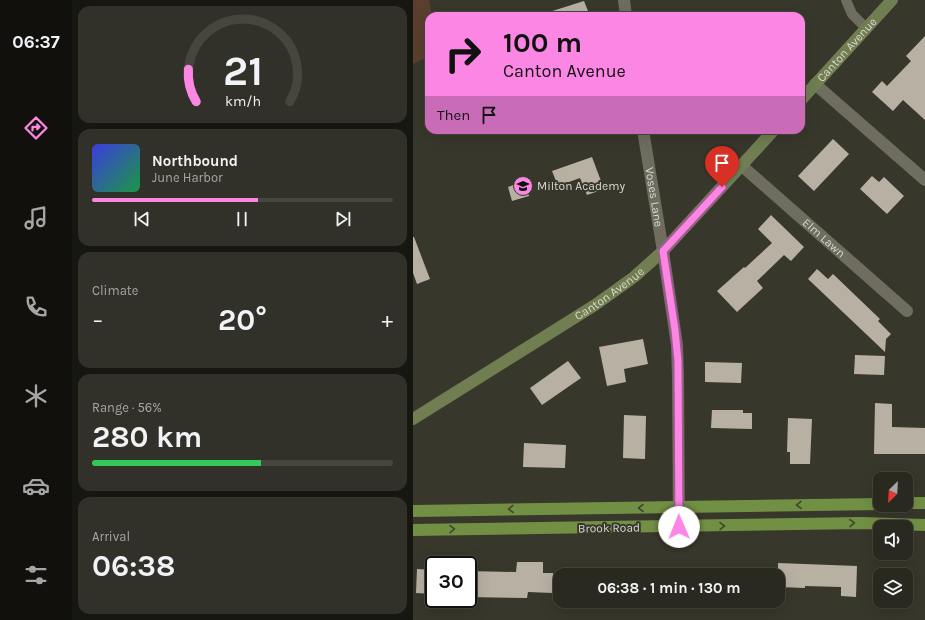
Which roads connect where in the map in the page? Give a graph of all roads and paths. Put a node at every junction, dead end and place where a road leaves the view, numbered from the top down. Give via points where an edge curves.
1 (624, 0) edge
2 (846, 0) edge
3 (892, 0) edge
4 (626, 12) edge
5 (866, 28) junction
6 (815, 84) junction
7 (805, 95) edge
8 (644, 134) edge
9 (770, 134) edge
10 (741, 166) junction
11 (925, 180) edge
12 (663, 251) junction
13 (907, 311) dead end
14 (413, 419) edge
15 (913, 503) edge
16 (925, 503) edge
17 (873, 504) edge
18 (679, 507) junction
19 (413, 511) edge
20 (925, 525) edge
21 (679, 527) junction
22 (413, 530) edge

1 - 4 street
2 - 5 lane via 852,14
3 - 5 street, Canton Avenue
5 - 6 street, Canton Avenue
6 - 7 street, Canton Avenue
6 - 11 street
8 - 12 street, Voses Lane
9 - 10 street, Canton Avenue
10 - 12 street, Canton Avenue
10 - 13 street, Elm Lawn
12 - 14 street, Canton Avenue via 608,296
12 - 18 street, Voses Lane via 678,361
15 - 16 main road
17 -> 18 main road, Brook Road
18 -> 19 main road, Brook Road
18 - 21 street, Voses Lane
21 -> 20 main road, Brook Road via 862,523
22 -> 21 main road, Brook Road

